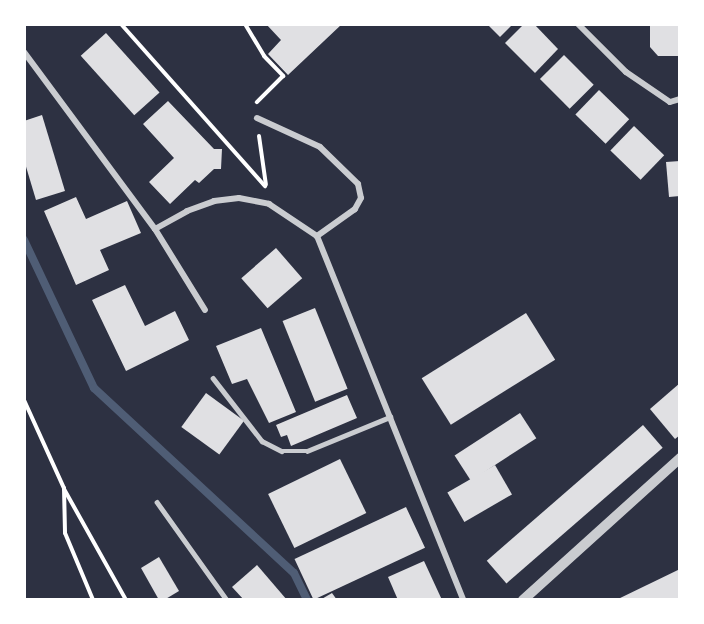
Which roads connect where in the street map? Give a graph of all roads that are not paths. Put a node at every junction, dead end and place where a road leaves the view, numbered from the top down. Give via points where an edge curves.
1 (578, 24) edge
2 (24, 52) edge
3 (680, 99) edge
4 (257, 118) dead end
5 (155, 229) junction
6 (317, 236) junction
7 (205, 310) dead end
8 (213, 378) dead end
9 (390, 417) junction
10 (680, 458) edge
11 (157, 502) dead end
12 (227, 600) edge
13 (464, 600) edge
14 (523, 600) edge

1 - 3 street via 626,72 670,102
2 - 5 street
4 - 6 street via 320,147 358,184 361,198 355,209
5 - 6 street via 214,201 239,198 269,204
5 - 7 street
6 - 9 street
8 - 9 lane via 262,441 282,451 307,452
9 - 13 street
10 - 14 street
11 - 12 lane

